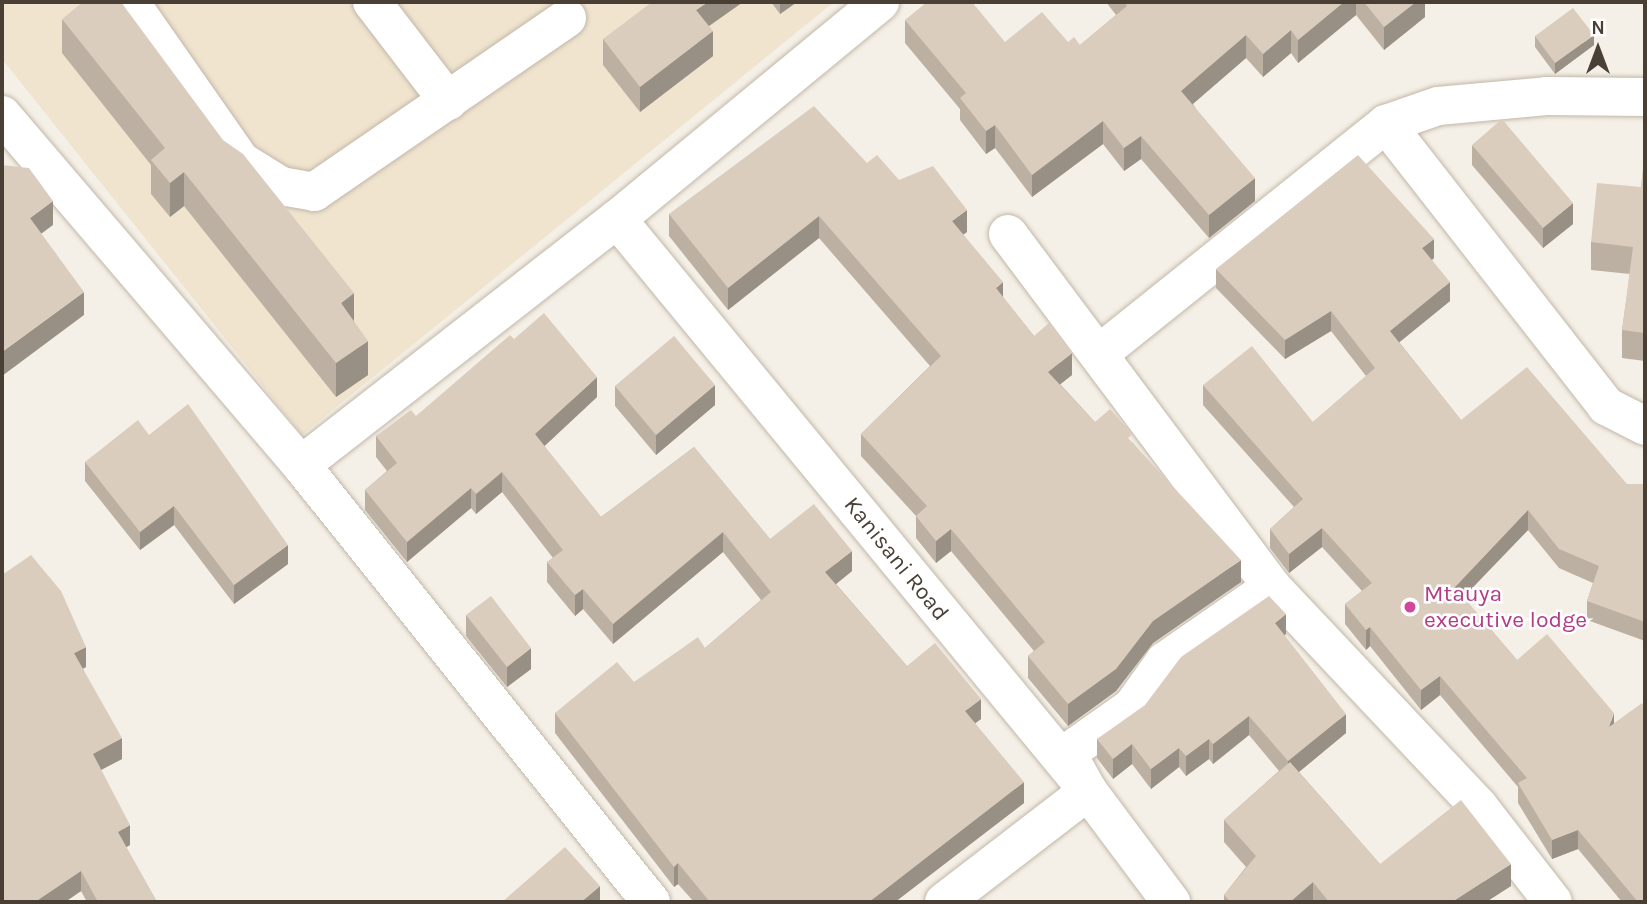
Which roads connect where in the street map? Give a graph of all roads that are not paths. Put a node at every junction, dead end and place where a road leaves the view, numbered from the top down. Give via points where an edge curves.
1 (130, 2) edge
2 (372, 2) edge
3 (880, 2) edge
4 (567, 18) dead end
5 (1645, 97) edge
6 (448, 101) junction
7 (1386, 124) junction
8 (9, 140) edge
9 (617, 219) junction
10 (1009, 234) dead end
11 (1100, 353) junction
12 (1645, 426) edge
13 (301, 465) junction
14 (1272, 587) junction
15 (1088, 791) junction
16 (651, 902) edge
17 (944, 902) edge
18 (1171, 902) edge
19 (1553, 902) edge

1 - 6 street via 242,161 281,186 314,192
2 - 6 street
3 - 9 street
4 - 6 street
5 - 7 street via 1547,96 1437,106
7 - 11 street
7 - 12 street via 1606,406
8 - 13 street
9 - 13 street
9 - 15 street, Kanisani Road
10 - 11 street
11 - 14 street
13 - 16 street
14 - 15 street via 1165,661 1132,707 1077,746 1070,758
14 - 19 street via 1479,807
15 - 17 street
15 - 18 street, Kanisani Road

